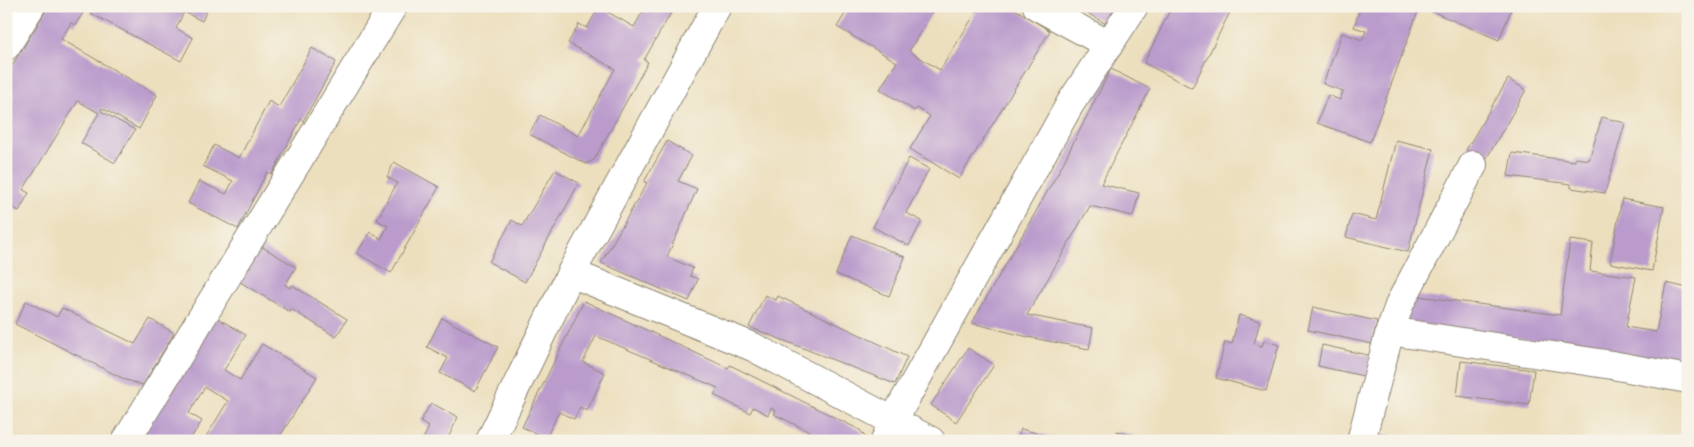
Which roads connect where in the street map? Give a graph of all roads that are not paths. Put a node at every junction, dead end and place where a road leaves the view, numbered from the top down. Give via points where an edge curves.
1 (31, 6) edge
2 (393, 6) edge
3 (717, 6) edge
4 (1038, 6) edge
5 (1134, 6) edge
6 (1110, 45) junction
7 (6, 46) edge
8 (1473, 165) dead end
9 (571, 273) junction
10 (1390, 331) junction
11 (1688, 379) edge
12 (889, 431) edge
13 (126, 441) edge
14 (490, 441) edge
15 (932, 441) edge
16 (1361, 441) edge

1 - 7 street
2 - 13 street
3 - 9 street
4 - 6 street
5 - 6 street
6 - 12 street via 1070,104
8 - 10 street via 1400,303
9 - 12 street via 753,347
9 - 14 street
10 - 11 street
10 - 16 street
12 - 15 street

